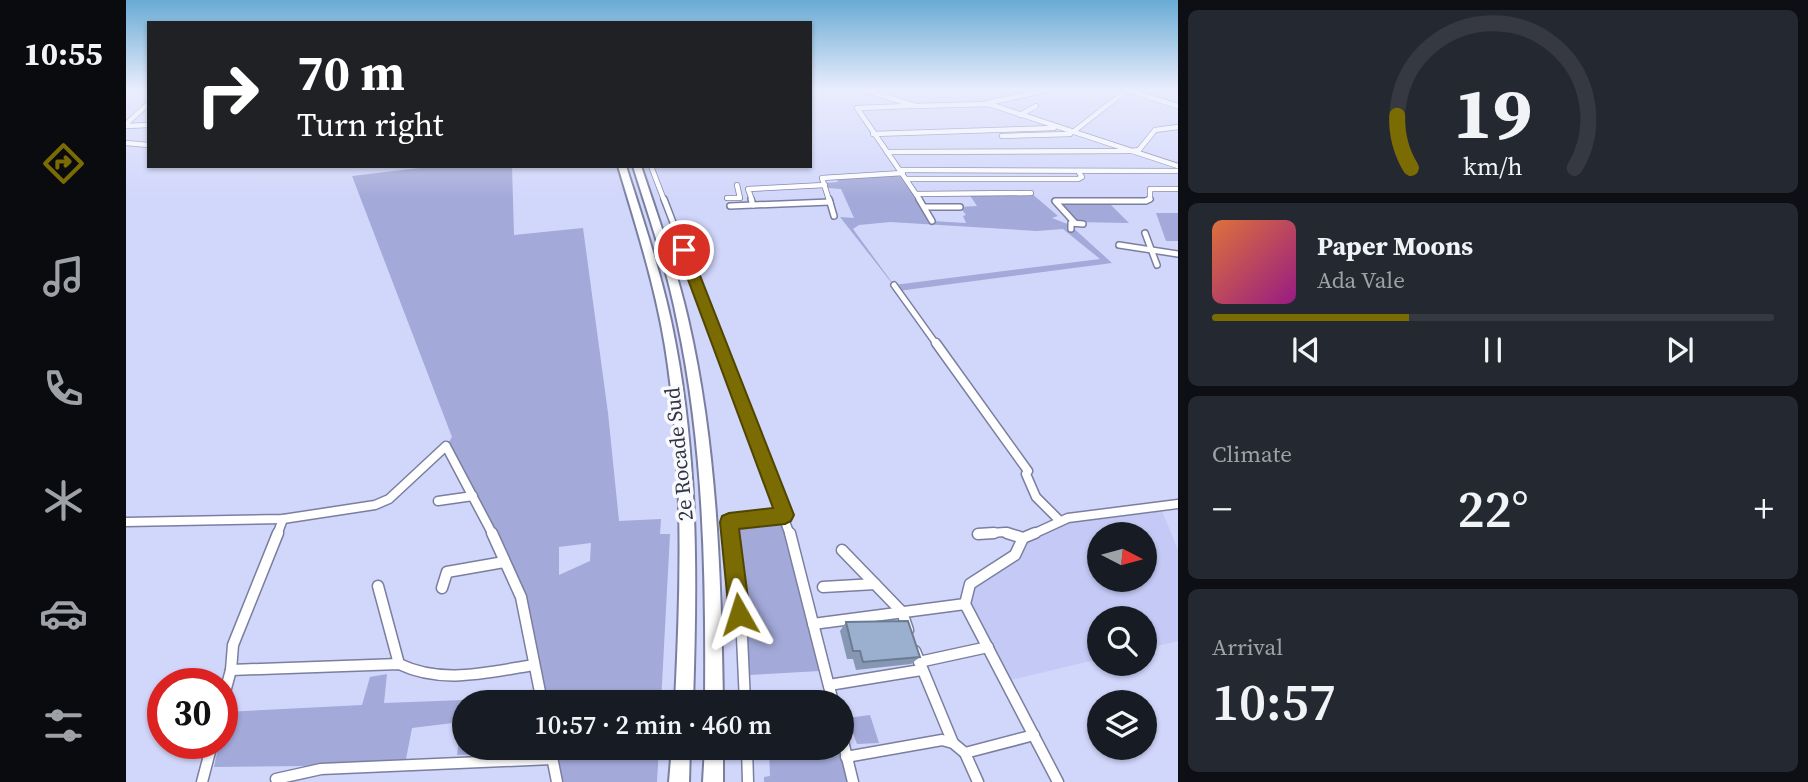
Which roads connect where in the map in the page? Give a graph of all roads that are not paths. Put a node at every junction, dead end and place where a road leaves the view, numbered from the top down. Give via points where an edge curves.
1 (868, 125) edge
2 (1053, 125) edge
3 (1084, 125) edge
4 (1178, 127) edge
5 (1061, 128) junction
6 (1002, 133) junction
7 (1075, 133) junction
8 (873, 134) junction
9 (126, 144) edge
10 (147, 145) edge
11 (1132, 151) junction
12 (887, 152) junction
13 (623, 168) edge
14 (638, 168) edge
15 (652, 168) edge
16 (1178, 169) edge
17 (1078, 171) junction
18 (904, 174) junction
19 (825, 185) junction
20 (1178, 189) edge
21 (748, 190) junction
22 (1031, 193) dead end
23 (916, 194) junction
24 (727, 198) dead end
25 (830, 202) junction
26 (753, 205) junction
27 (730, 206) dead end
28 (925, 207) junction
29 (960, 207) dead end
30 (834, 216) dead end
31 (932, 221) dead end
32 (1083, 224) dead end
33 (1145, 233) dead end
34 (1119, 245) dead end
35 (1151, 250) junction
36 (1178, 254) edge
37 (1157, 265) dead end
38 (894, 285) dead end
39 (473, 496) junction
40 (438, 501) dead end
41 (1178, 504) edge
42 (785, 515) junction
43 (283, 519) junction
44 (1059, 521) junction
45 (126, 522) edge
46 (978, 534) dead end
47 (1023, 538) junction
48 (842, 551) dead end
49 (504, 562) junction
50 (875, 584) junction
51 (378, 586) dead end
52 (823, 587) dead end
53 (442, 588) dead end
54 (964, 604) junction
55 (902, 612) junction
56 (813, 624) junction
57 (988, 647) junction
58 (399, 664) junction
59 (534, 665) junction
60 (920, 666) junction
61 (231, 668) edge
62 (238, 670) edge
63 (829, 685) junction
64 (539, 690) edge
65 (684, 690) edge
66 (714, 690) edge
67 (744, 690) edge
68 (830, 690) edge
69 (1034, 735) junction
70 (953, 743) junction
71 (965, 752) junction
72 (854, 756) edge
73 (208, 759) edge
74 (452, 760) edge
75 (552, 760) edge
76 (680, 760) edge
77 (714, 760) edge
78 (747, 760) edge
79 (847, 760) edge
80 (276, 779) dead end
81 (202, 782) edge
82 (557, 782) edge
83 (679, 782) edge
84 (713, 782) edge
85 (748, 782) edge
86 (853, 782) edge
87 (978, 782) edge
88 (1058, 782) edge

1 - 8 street
2 - 5 street
3 - 7 street
4 - 11 street via 1154,130 1139,150
5 - 6 street
5 - 7 street
6 - 7 street
6 - 8 street
7 - 11 street
8 - 12 street
9 - 10 street
11 - 12 street
11 - 16 street
12 - 18 street
13 - 65 highway, 2e Rocade Sud via 660,294 682,428 687,511
14 - 66 highway, 2e Rocade Sud via 676,291 699,413 712,563
15 - 42 street
16 - 17 street
17 - 18 street
17 - 18 street via 1082,177 1078,179
18 - 19 street via 822,178
18 - 23 street
19 - 21 street
19 - 25 street
20 - 32 street via 1147,190 1150,199 1146,201 1055,201 1073,226
21 - 24 street via 738,188 740,198
21 - 26 street
22 - 23 street
23 - 28 street
25 - 26 street
25 - 30 street
26 - 27 street
28 - 29 street
28 - 31 street
33 - 35 street
34 - 35 street
35 - 36 street
35 - 37 street
38 - 44 street via 1028,471 1036,497
39 - 40 street
39 - 43 street via 446,446 389,499 337,513
39 - 49 street
41 - 44 street
42 - 56 street
42 - 67 street via 729,522
43 - 45 street
43 - 61 street via 233,645
44 - 47 street
46 - 47 street via 1005,532
47 - 54 street via 1015,555 970,584
48 - 50 street
49 - 53 street via 447,572
49 - 59 street via 521,597
50 - 52 street
50 - 55 street
51 - 58 street
54 - 55 street
54 - 57 street
55 - 56 street
55 - 60 street
56 - 63 street
57 - 60 street
57 - 69 street
58 - 59 street via 415,674 436,676
58 - 62 street
59 - 64 street
60 - 63 street
60 - 70 street
63 - 68 street
69 - 71 street
69 - 88 street
70 - 71 street
70 - 72 street via 943,740
71 - 87 street
73 - 81 street
74 - 80 street via 321,769
75 - 82 street
76 - 83 highway
77 - 84 highway
78 - 85 street
79 - 86 street

